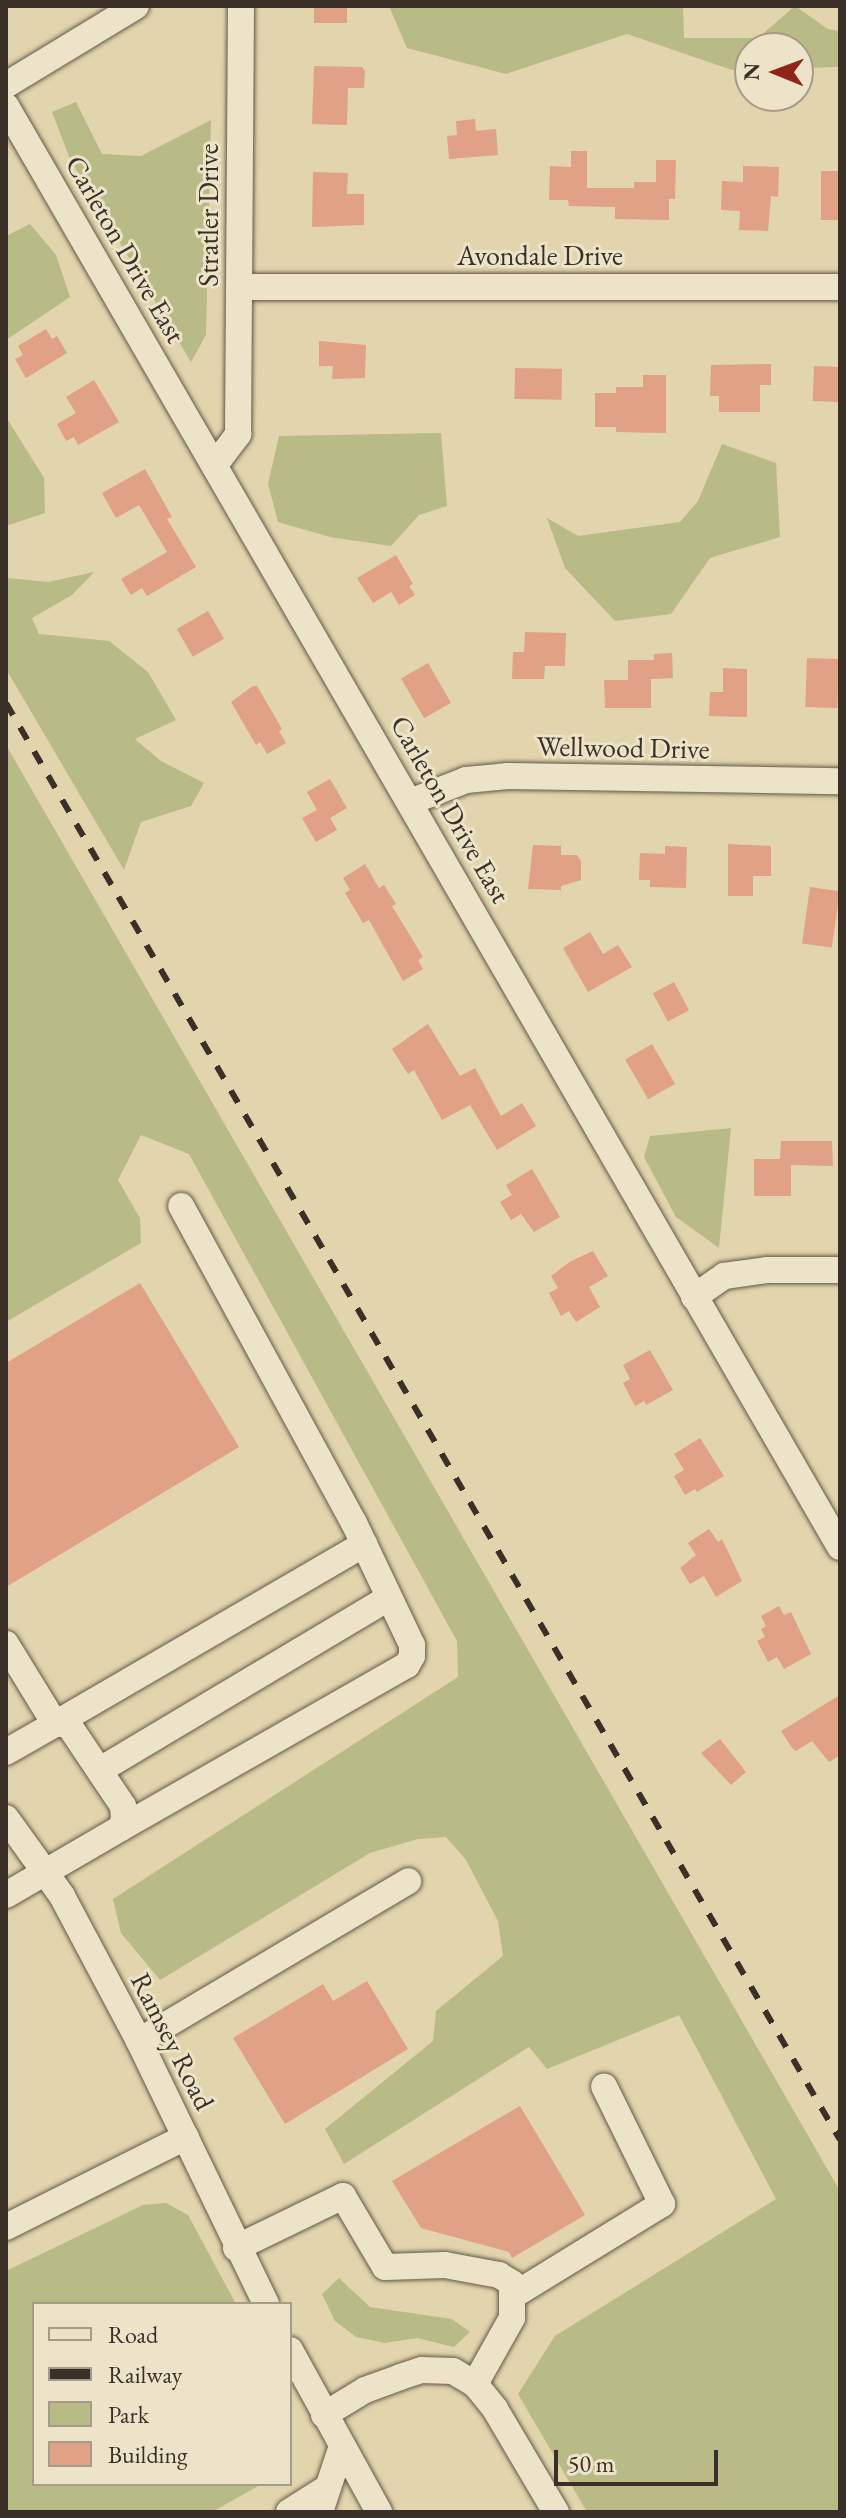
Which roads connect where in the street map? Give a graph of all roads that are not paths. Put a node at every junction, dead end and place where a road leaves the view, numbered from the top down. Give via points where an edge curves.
1 (136, 6) edge
2 (241, 6) edge
3 (6, 85) edge
4 (6, 106) edge
5 (239, 287) junction
6 (840, 287) edge
7 (215, 465) junction
8 (840, 781) edge
9 (410, 802) junction
10 (181, 1206) dead end
11 (840, 1270) edge
12 (694, 1297) junction
13 (364, 1544) junction
14 (840, 1547) edge
15 (389, 1598) junction
16 (6, 1644) edge
17 (55, 1724) junction
18 (6, 1752) edge
19 (100, 1770) junction
20 (6, 1818) edge
21 (121, 1828) junction
22 (47, 1873) junction
23 (408, 1881) dead end
24 (6, 1895) edge
25 (139, 2041) junction
26 (604, 2086) dead end
27 (186, 2137) junction
28 (6, 2227) edge
29 (236, 2248) junction
30 (514, 2295) junction
31 (265, 2302) edge
32 (292, 2354) edge
33 (475, 2384) junction
34 (324, 2415) junction
35 (341, 2449) junction
36 (324, 2500) edge
37 (289, 2512) edge
38 (379, 2512) edge
39 (556, 2512) edge

1 - 3 street
2 - 5 street, Stratler Drive
4 - 7 street, Carleton Drive East
5 - 6 street, Avondale Drive
5 - 7 street, Stratler Drive via 238,434
7 - 9 street, Carleton Drive East
8 - 9 street, Wellwood Drive via 508,776 466,780
9 - 12 street, Carleton Drive East
10 - 13 street
11 - 12 street via 724,1276
12 - 14 street, Carleton Drive East
13 - 15 street
13 - 17 street
15 - 19 street
15 - 21 street via 412,1645 407,1665
16 - 17 street
17 - 18 street
17 - 19 street via 68,1724
19 - 21 street via 123,1806
20 - 22 street, Ramsey Road
21 - 22 street
22 - 24 street
22 - 25 street, Ramsey Road
23 - 25 street
25 - 27 street, Ramsey Road
26 - 30 street via 662,2204
27 - 28 street
27 - 29 street, Ramsey Road
29 - 30 street via 343,2196 385,2267 475,2269 512,2283
29 - 31 street, Ramsey Road
30 - 33 street via 512,2318
32 - 34 street
33 - 34 street via 453,2371 422,2370 365,2390
33 - 39 street
34 - 35 street
35 - 36 street
35 - 38 street
36 - 37 street

